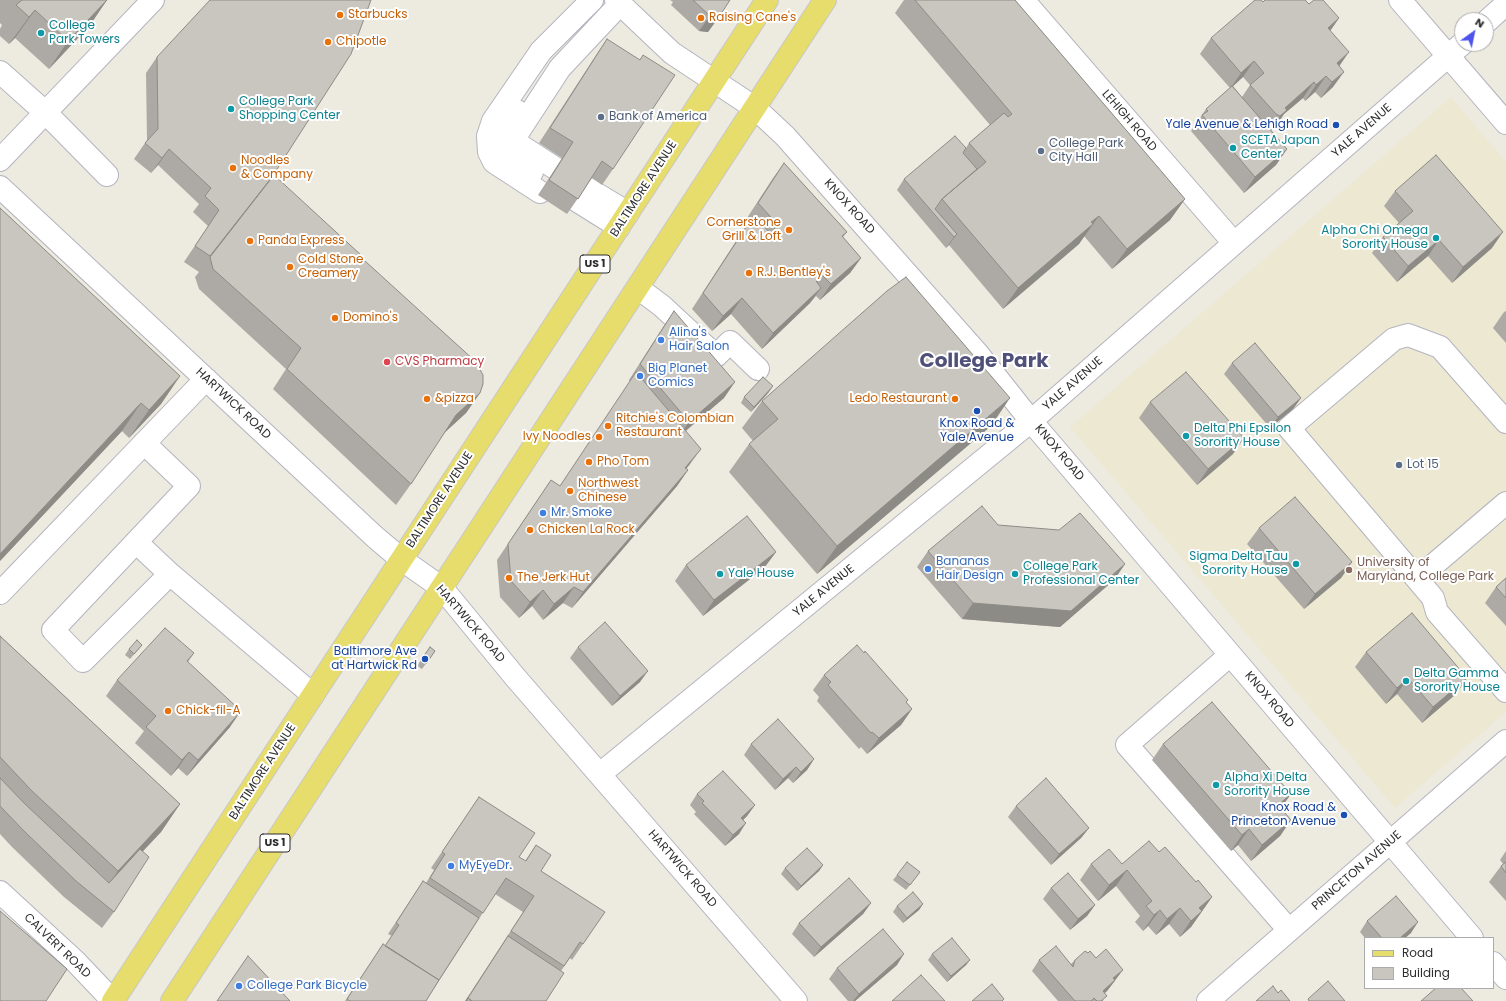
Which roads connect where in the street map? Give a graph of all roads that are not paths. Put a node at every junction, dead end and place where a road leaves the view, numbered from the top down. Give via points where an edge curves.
1 (153, 0) edge
2 (592, 0) edge
3 (768, 0) edge
4 (825, 0) edge
5 (1023, 0) edge
6 (1400, 0) edge
7 (621, 3) edge
8 (1506, 4) edge
9 (1494, 15) edge
10 (1454, 49) edge
11 (1454, 51) edge
12 (1456, 52) edge
13 (0, 72) edge
14 (715, 82) junction
15 (755, 108) junction
16 (46, 113) junction
17 (1506, 123) edge
18 (0, 160) edge
19 (107, 175) dead end
20 (0, 187) edge
21 (619, 226) junction
22 (1234, 243) junction
23 (638, 288) junction
24 (758, 369) dead end
25 (206, 379) junction
26 (1031, 421) junction
27 (1506, 422) edge
28 (144, 443) junction
29 (1506, 503) edge
30 (136, 542) junction
31 (401, 559) junction
32 (170, 574) junction
33 (1417, 579) junction
34 (442, 588) junction
35 (0, 593) edge
36 (1230, 655) junction
37 (1506, 691) edge
38 (313, 695) junction
39 (1506, 742) edge
40 (600, 774) junction
41 (1389, 843) junction
42 (0, 892) edge
43 (1289, 930) junction
44 (1471, 937) edge
45 (1494, 964) edge
46 (1506, 978) edge
47 (113, 1001) edge
48 (172, 1001) edge
49 (796, 1001) edge
50 (1208, 1001) edge

1 - 16 street
2 - 7 street via 541,51 493,121 488,136 489,152 494,162 547,181 518,144 517,134 560,68
3 - 14 main road, BALTIMORE AVENUE / US 1
4 - 15 main road, US 1
5 - 22 street, LEHIGH ROAD
6 - 10 street
7 - 14 street, KNOX ROAD via 672,53
8 - 9 street
11 - 22 street, YALE AVENUE
12 - 17 street
13 - 16 street
14 - 15 street, KNOX ROAD
14 - 21 main road, BALTIMORE AVENUE / US 1
15 - 23 main road, US 1
15 - 26 street, KNOX ROAD via 785,136 901,264
16 - 18 street
16 - 19 street
20 - 25 street, HARTWICK ROAD
21 - 21 street via 576,200
21 - 31 main road, BALTIMORE AVENUE / US 1
22 - 26 street, YALE AVENUE
23 - 24 street via 662,306 716,356 730,342
23 - 34 main road, US 1
25 - 28 street
25 - 31 street, HARTWICK ROAD
26 - 36 street, KNOX ROAD
26 - 40 street, YALE AVENUE via 922,498
27 - 33 street via 1440,346 1408,335 1394,339 1289,428
28 - 30 street via 188,486
28 - 35 street
29 - 33 street
30 - 32 street
30 - 32 street via 52,630 83,661
31 - 34 street, HARTWICK ROAD
31 - 38 main road, BALTIMORE AVENUE / US 1
32 - 38 street
33 - 37 street via 1433,598 1437,612
34 - 40 street, HARTWICK ROAD
34 - 48 main road, US 1
36 - 41 street, KNOX ROAD
36 - 43 street via 1127,745
38 - 47 main road, BALTIMORE AVENUE / US 1
39 - 41 street, PRINCETON AVENUE
40 - 49 street, HARTWICK ROAD
41 - 43 street, PRINCETON AVENUE
41 - 44 street, KNOX ROAD
42 - 47 street, CALVERT ROAD via 75,961
43 - 50 street, PRINCETON AVENUE
45 - 46 street

